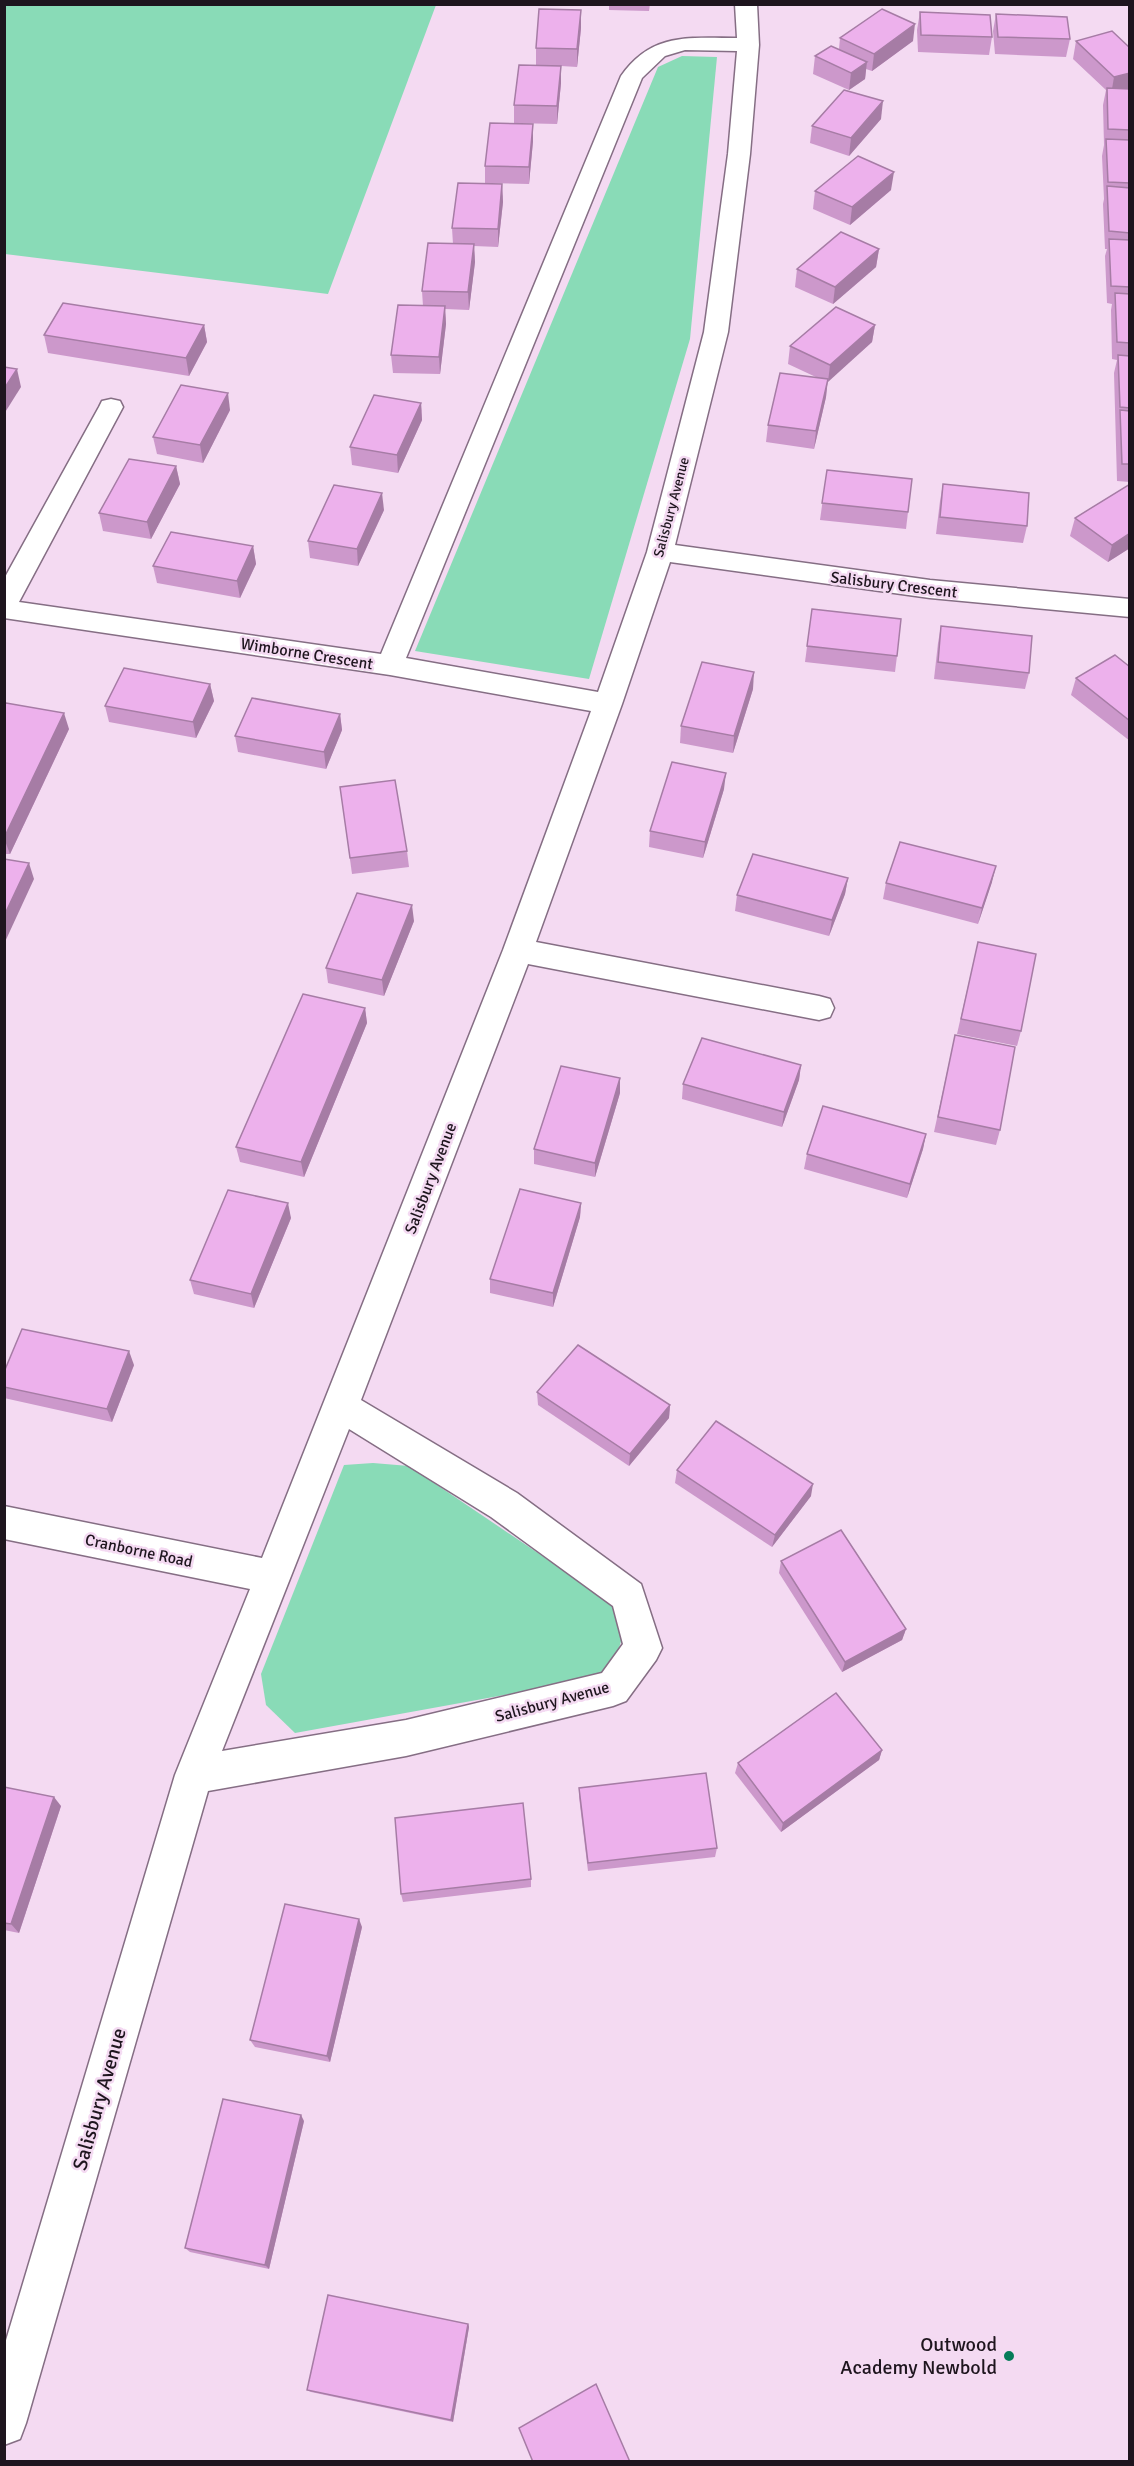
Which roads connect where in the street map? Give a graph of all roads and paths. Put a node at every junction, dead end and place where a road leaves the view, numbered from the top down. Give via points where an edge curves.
1 (746, 4) edge
2 (748, 45) junction
3 (111, 407) dead end
4 (660, 552) junction
5 (4, 604) edge
6 (1130, 608) edge
7 (4, 609) edge
8 (390, 665) junction
9 (608, 704) junction
10 (518, 950) junction
11 (819, 1008) dead end
12 (341, 1406) junction
13 (4, 1522) edge
14 (273, 1577) junction
15 (194, 1775) junction
16 (4, 2423) edge

1 - 2 street, Salisbury Avenue
2 - 4 street, Salisbury Avenue via 739,154 716,332
2 - 8 street via 685,44 657,51 632,76
3 - 5 street
4 - 6 street, Salisbury Crescent via 930,589
4 - 9 street, Salisbury Avenue
7 - 8 street, Wimborne Crescent
8 - 9 street, Wimborne Crescent
9 - 10 street, Salisbury Avenue
10 - 11 street
10 - 12 street, Salisbury Avenue
12 - 14 street, Salisbury Avenue
12 - 15 street, Salisbury Avenue via 504,1505 628,1596 643,1648 613,1688 406,1738
13 - 14 street, Cranborne Road
14 - 15 street, Salisbury Avenue
15 - 16 street, Salisbury Avenue

